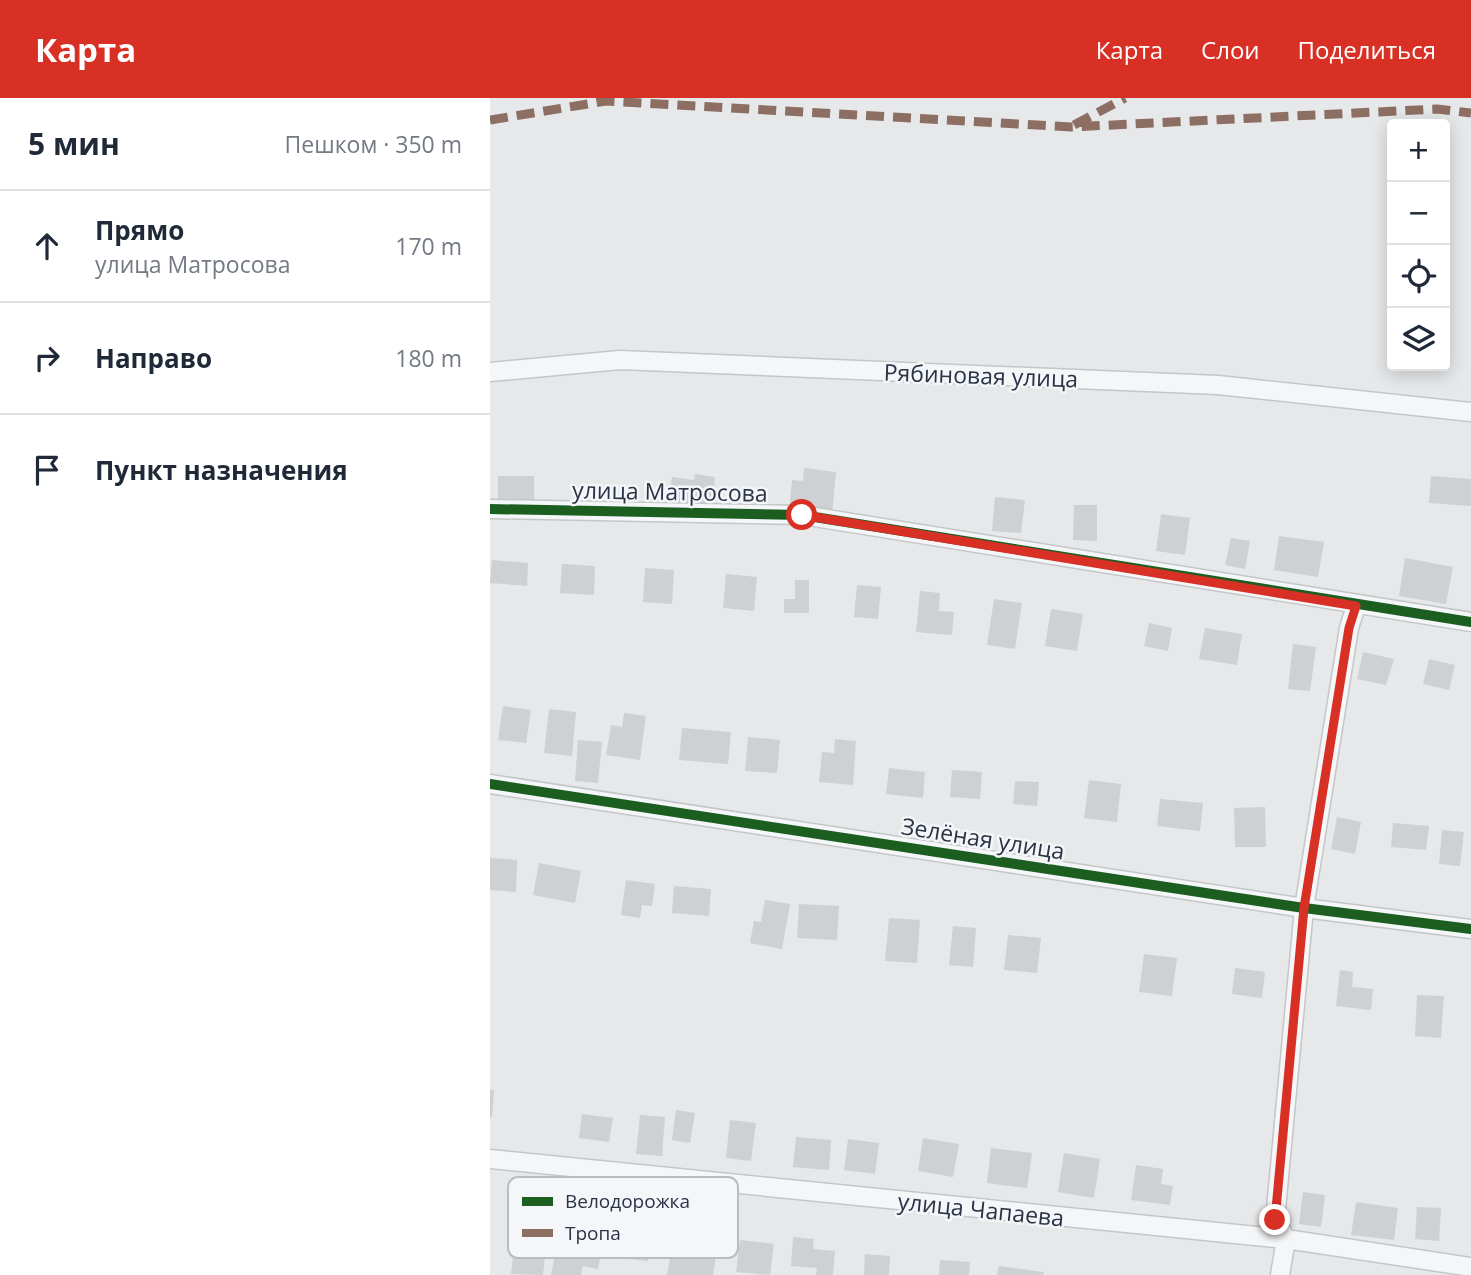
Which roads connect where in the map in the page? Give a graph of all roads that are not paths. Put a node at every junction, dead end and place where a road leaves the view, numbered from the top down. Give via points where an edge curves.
1 (490, 372) edge
2 (1471, 412) edge
3 (490, 509) edge
4 (1356, 606) junction
5 (1471, 622) edge
6 (490, 785) edge
7 (1304, 908) junction
8 (1471, 929) edge
9 (490, 1159) edge
10 (667, 1177) edge
11 (738, 1184) edge
12 (1286, 1240) junction
13 (1471, 1267) edge
14 (1280, 1275) edge

1 - 2 street, Рябиновая улица via 620,360 1218,385
3 - 4 street, улица Матросова via 802,515
4 - 5 street, улица Матросова
4 - 7 street
6 - 7 street, Зелёная улица
7 - 8 street, Зелёная улица
7 - 12 street via 1275,1220
9 - 10 street, улица Чапаева
11 - 12 street, улица Чапаева
12 - 13 street, улица Чапаева
12 - 14 street

